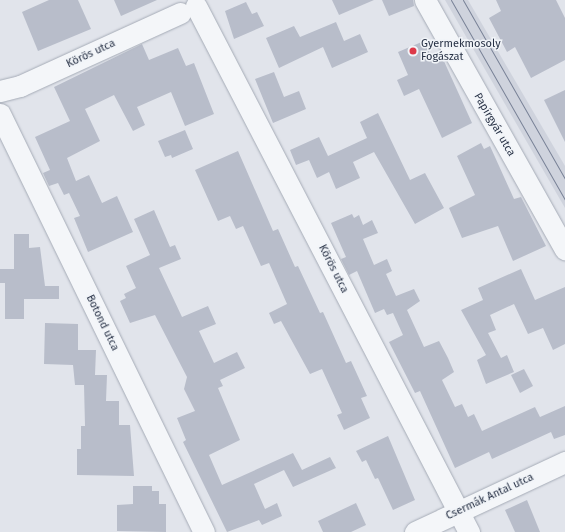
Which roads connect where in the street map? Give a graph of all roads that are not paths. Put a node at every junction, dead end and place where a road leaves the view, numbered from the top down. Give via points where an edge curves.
1 (425, 0) edge
2 (0, 91) edge
3 (0, 114) edge
4 (565, 249) edge
5 (565, 462) edge
6 (459, 512) junction
7 (204, 532) edge
8 (415, 532) edge
9 (469, 532) edge

1 - 4 street, Papírgyár utca
2 - 6 street, Körös utca via 20,86 188,10
3 - 7 street, Botond utca
5 - 6 street, Csermák Antal utca
6 - 8 street, Csermák Antal utca
6 - 9 street, Körös utca

